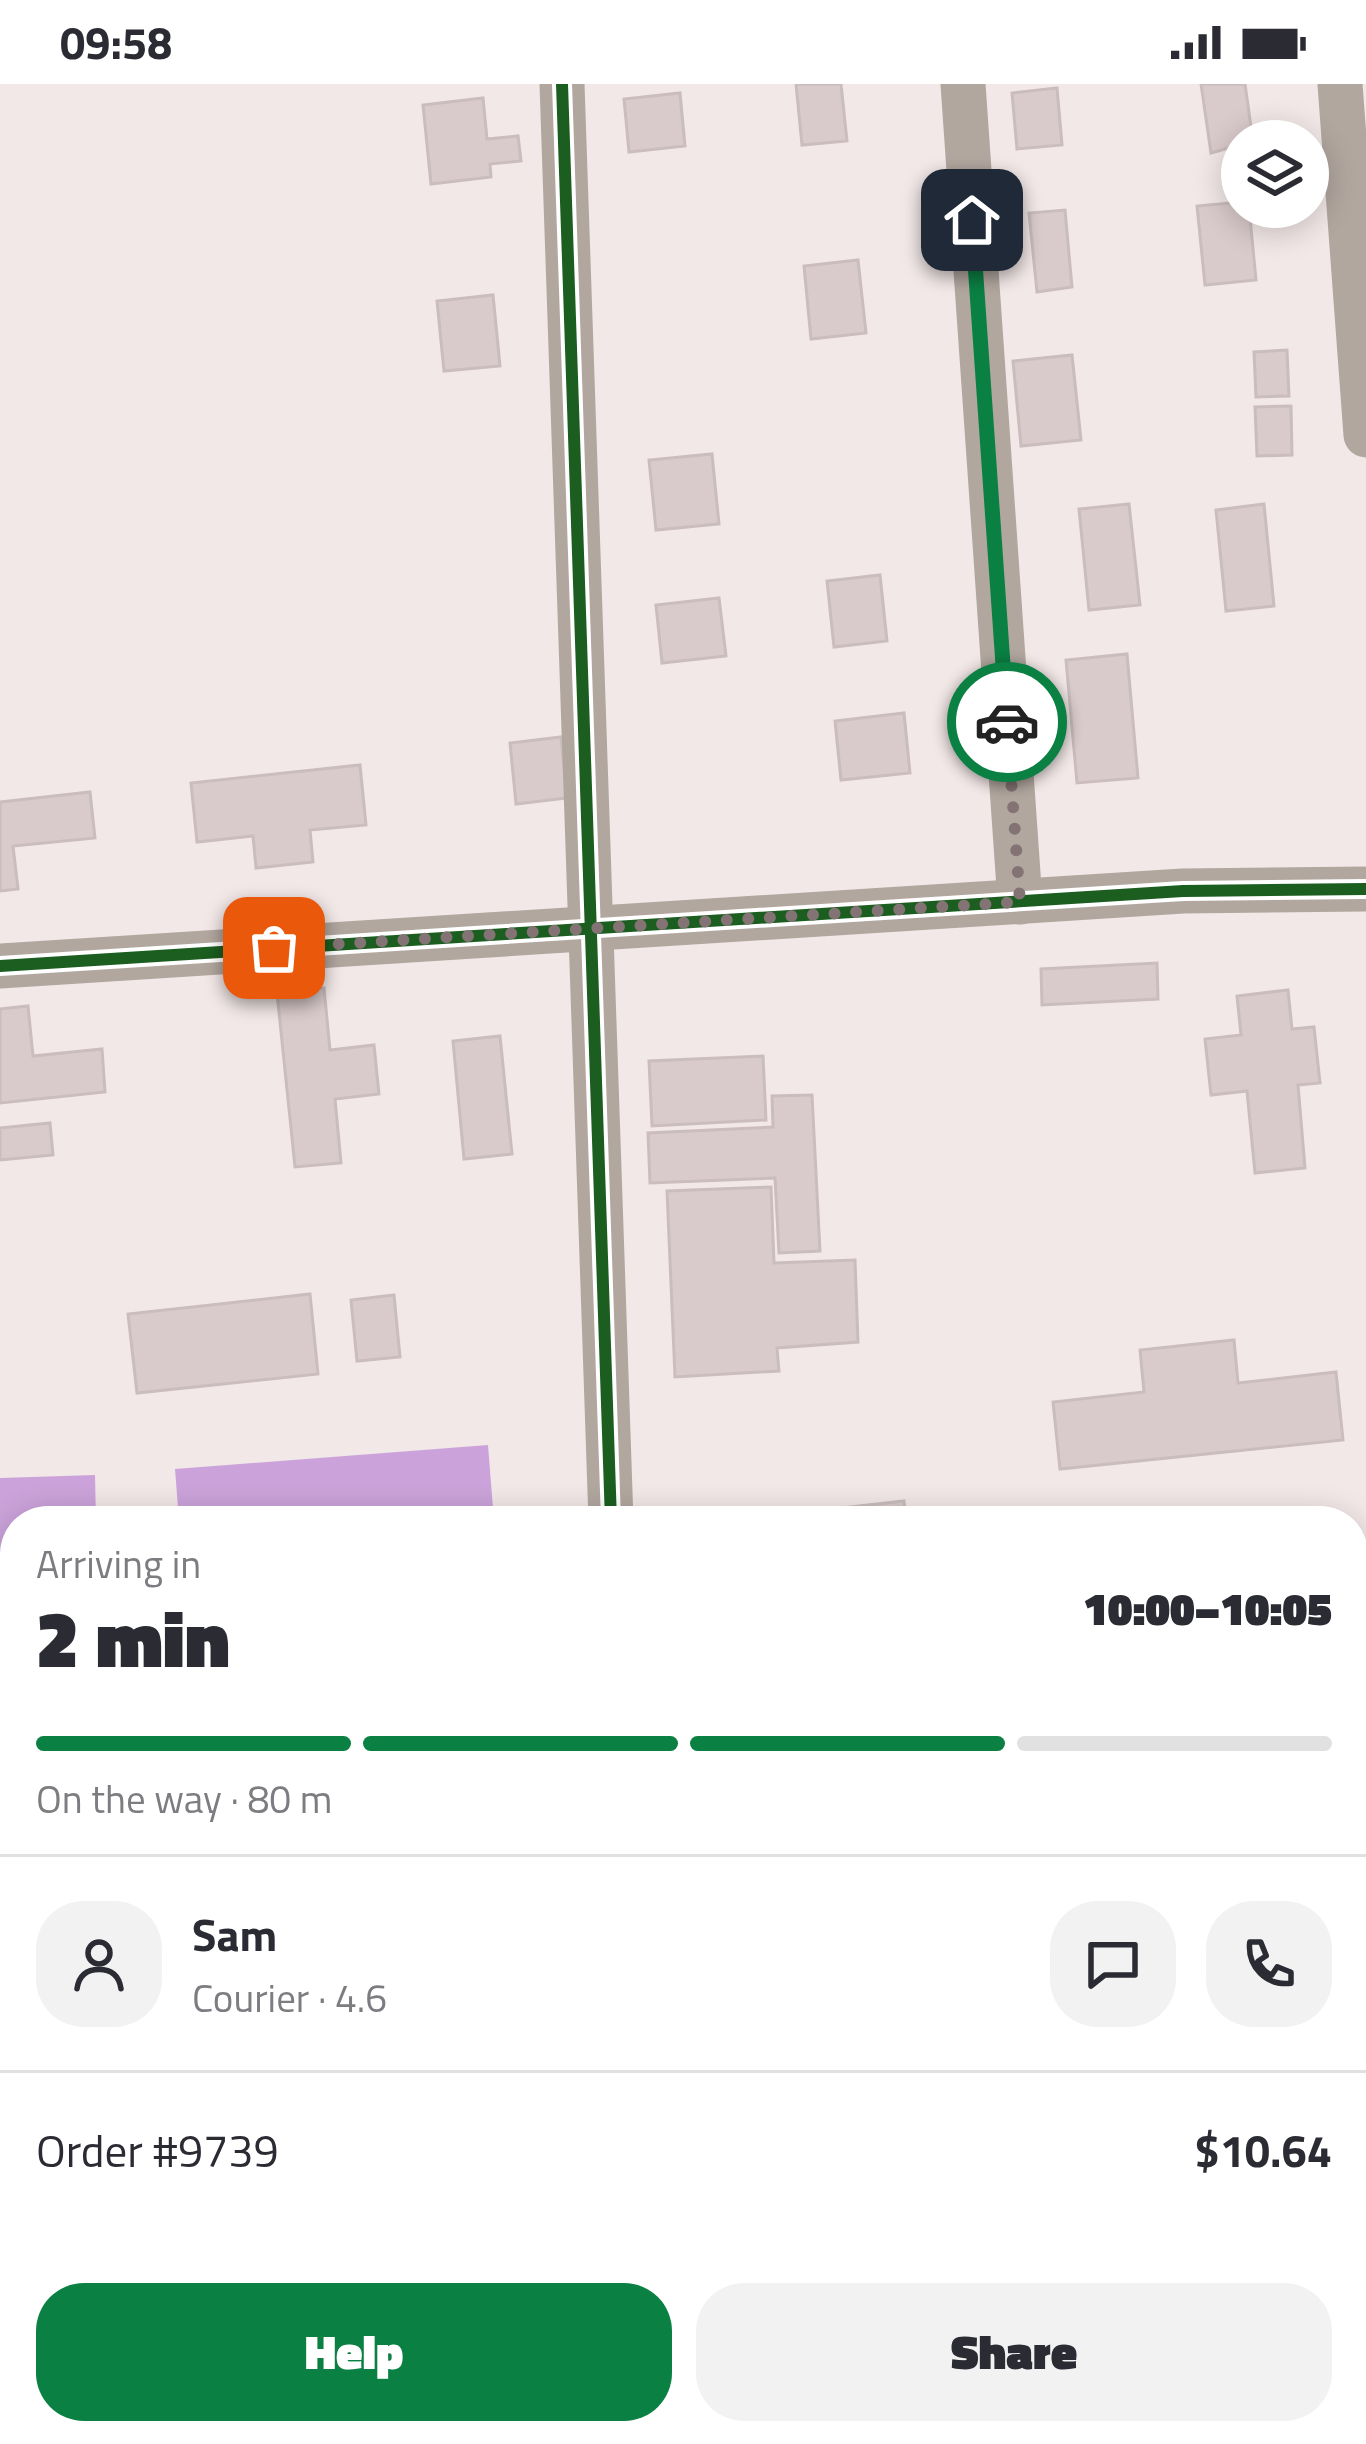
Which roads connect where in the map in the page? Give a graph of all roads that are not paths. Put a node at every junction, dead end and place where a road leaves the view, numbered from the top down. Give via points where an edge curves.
1 (562, 84) edge
2 (963, 84) edge
3 (1340, 84) edge
4 (1366, 435) edge
5 (1366, 889) edge
6 (1020, 902) junction
7 (594, 927) junction
8 (0, 966) edge
9 (611, 1506) edge

1 - 7 street
2 - 6 street
3 - 4 street
5 - 6 street
6 - 7 street
7 - 8 street
7 - 9 street

